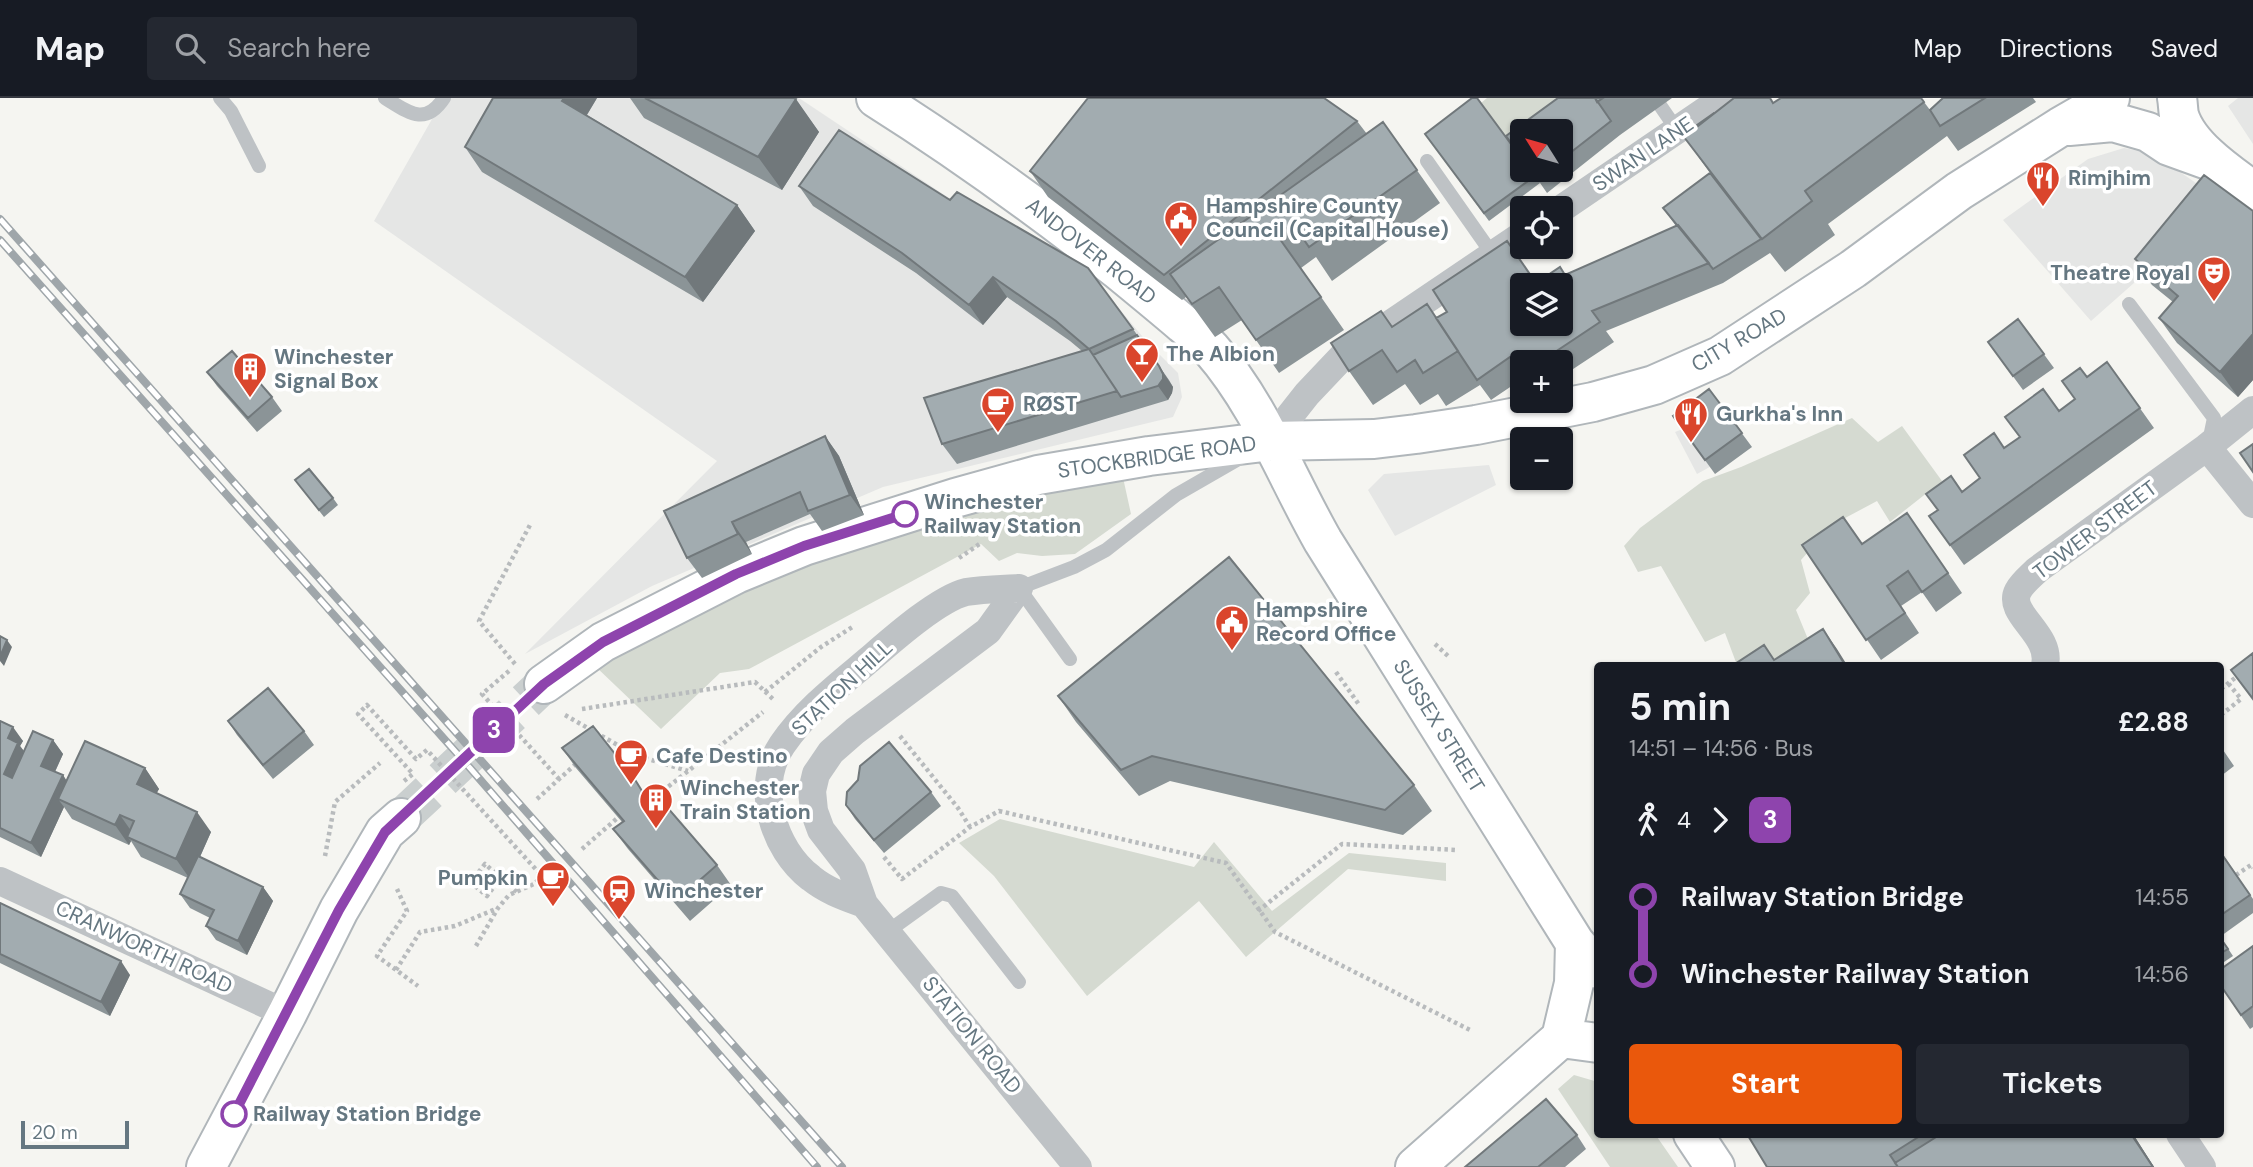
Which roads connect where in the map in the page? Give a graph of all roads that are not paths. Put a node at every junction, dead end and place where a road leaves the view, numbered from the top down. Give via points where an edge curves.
1 (220, 98) edge
2 (385, 98) edge
3 (444, 98) edge
4 (876, 98) edge
5 (1655, 98) edge
6 (1724, 98) edge
7 (2110, 98) edge
8 (2178, 98) edge
9 (2204, 98) edge
10 (2060, 127) junction
11 (1677, 130) junction
12 (1427, 161) dead end
13 (2216, 163) junction
14 (259, 166) dead end
15 (2253, 191) edge
16 (1573, 201) edge
17 (1510, 243) edge
18 (1493, 255) junction
19 (2129, 304) dead end
20 (2253, 410) edge
21 (1270, 441) junction
22 (2207, 447) junction
23 (2253, 504) edge
24 (1019, 588) junction
25 (1070, 659) dead end
26 (2045, 662) edge
27 (530, 674) tunnel mouth
28 (400, 802) tunnel mouth
29 (0, 881) edge
30 (864, 904) junction
31 (887, 932) junction
32 (1586, 956) edge
33 (1019, 982) dead end
34 (287, 1014) junction
35 (1579, 1040) edge
36 (1696, 1138) edge
37 (2183, 1138) edge
38 (206, 1167) edge
39 (1078, 1167) edge
40 (1415, 1167) edge
41 (1715, 1167) edge
42 (2202, 1167) edge

1 - 14 lane
2 - 3 lane via 416,115 436,110
4 - 21 main road, ANDOVER ROAD via 1041,195 1210,348
5 - 11 lane
6 - 11 street, SWAN LANE
7 - 10 main road, CITY ROAD
8 - 13 main road via 2179,116
9 - 13 main road via 2203,120
10 - 13 main road via 2113,122 2148,132 2169,146
10 - 21 main road, CITY ROAD via 1959,191 1750,337 1720,356 1654,385 1593,402 1416,434
11 - 16 street, SWAN LANE
12 - 18 lane
13 - 15 main road
17 - 18 street
18 - 21 street via 1343,356
19 - 22 lane via 2214,418
20 - 22 street, TOWER STREET
21 - 24 lane, STATION HILL via 1176,495 1107,550
21 - 27 main road, STOCKBRIDGE ROAD via 1038,475 955,498 804,546 736,574
21 - 32 main road, SUSSEX STREET via 1323,541
22 - 23 street
22 - 26 street, TOWER STREET via 2037,570 2018,590 2017,609 2038,635
24 - 25 lane
24 - 30 street, STATION HILL via 988,631 855,731 831,752 816,774 812,790 821,830 852,870
24 - 30 street, STATION HILL via 965,593 943,603 827,696 781,746 771,768 769,794 771,819 783,847 809,877
28 - 34 main road
29 - 34 street, CRANWORTH ROAD
30 - 31 street, STATION ROAD
31 - 33 lane via 940,893 952,896
31 - 39 street, STATION ROAD
32 - 35 main road via 1574,983
34 - 38 main road
35 - 40 main road
36 - 41 main road
37 - 42 street

